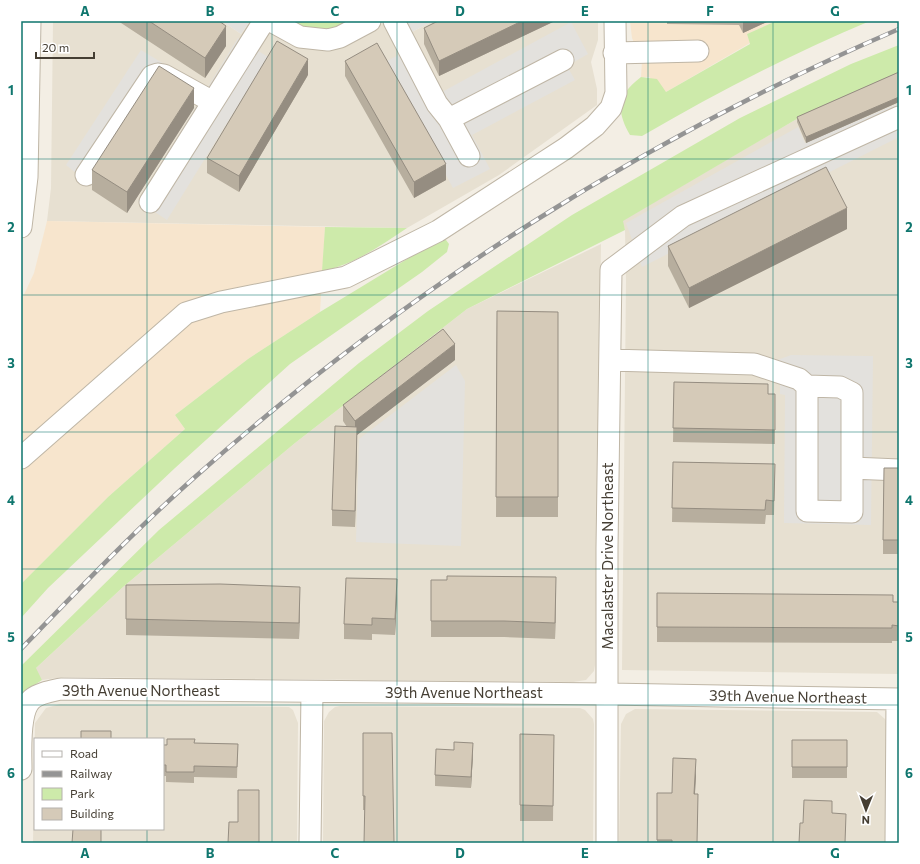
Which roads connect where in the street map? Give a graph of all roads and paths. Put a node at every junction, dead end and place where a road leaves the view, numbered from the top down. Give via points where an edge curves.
1 (30, 21) edge
2 (264, 21) edge
3 (271, 21) edge
4 (370, 21) edge
5 (394, 21) edge
6 (615, 21) edge
7 (698, 51) dead end
8 (614, 53) junction
9 (563, 60) dead end
10 (25, 62) edge
11 (213, 102) junction
12 (899, 117) edge
13 (449, 119) junction
14 (469, 156) dead end
15 (86, 175) dead end
16 (150, 202) dead end
17 (21, 227) edge
18 (610, 360) junction
19 (807, 386) junction
20 (21, 458) edge
21 (852, 468) junction
22 (899, 470) edge
23 (312, 692) junction
24 (608, 694) junction
25 (898, 699) edge
26 (21, 769) edge
27 (310, 843) edge
28 (607, 843) edge
29 (896, 843) edge

1 - 10 street
2 - 11 street
3 - 4 street via 300,37 328,40 340,37
5 - 13 street via 437,104
6 - 8 street
7 - 8 street
8 - 20 street via 616,93 610,108 596,126 566,148 438,231 346,277 220,302 186,313
9 - 13 street
10 - 17 street via 27,177
11 - 15 street via 164,75 152,76
11 - 16 street
12 - 18 street, Macalaster Drive Northeast via 683,216 611,270
13 - 14 street
18 - 19 street via 754,364 799,378
18 - 24 street, Macalaster Drive Northeast
19 - 21 street via 840,387 852,393
19 - 21 street via 808,511 852,512
21 - 22 street
23 - 24 street, 39th Avenue Northeast
23 - 26 street, 39th Avenue Northeast via 61,689 46,692 32,699 25,712
23 - 27 street
24 - 25 street, 39th Avenue Northeast
24 - 28 street, Macalaster Drive Northeast
25 - 29 street

